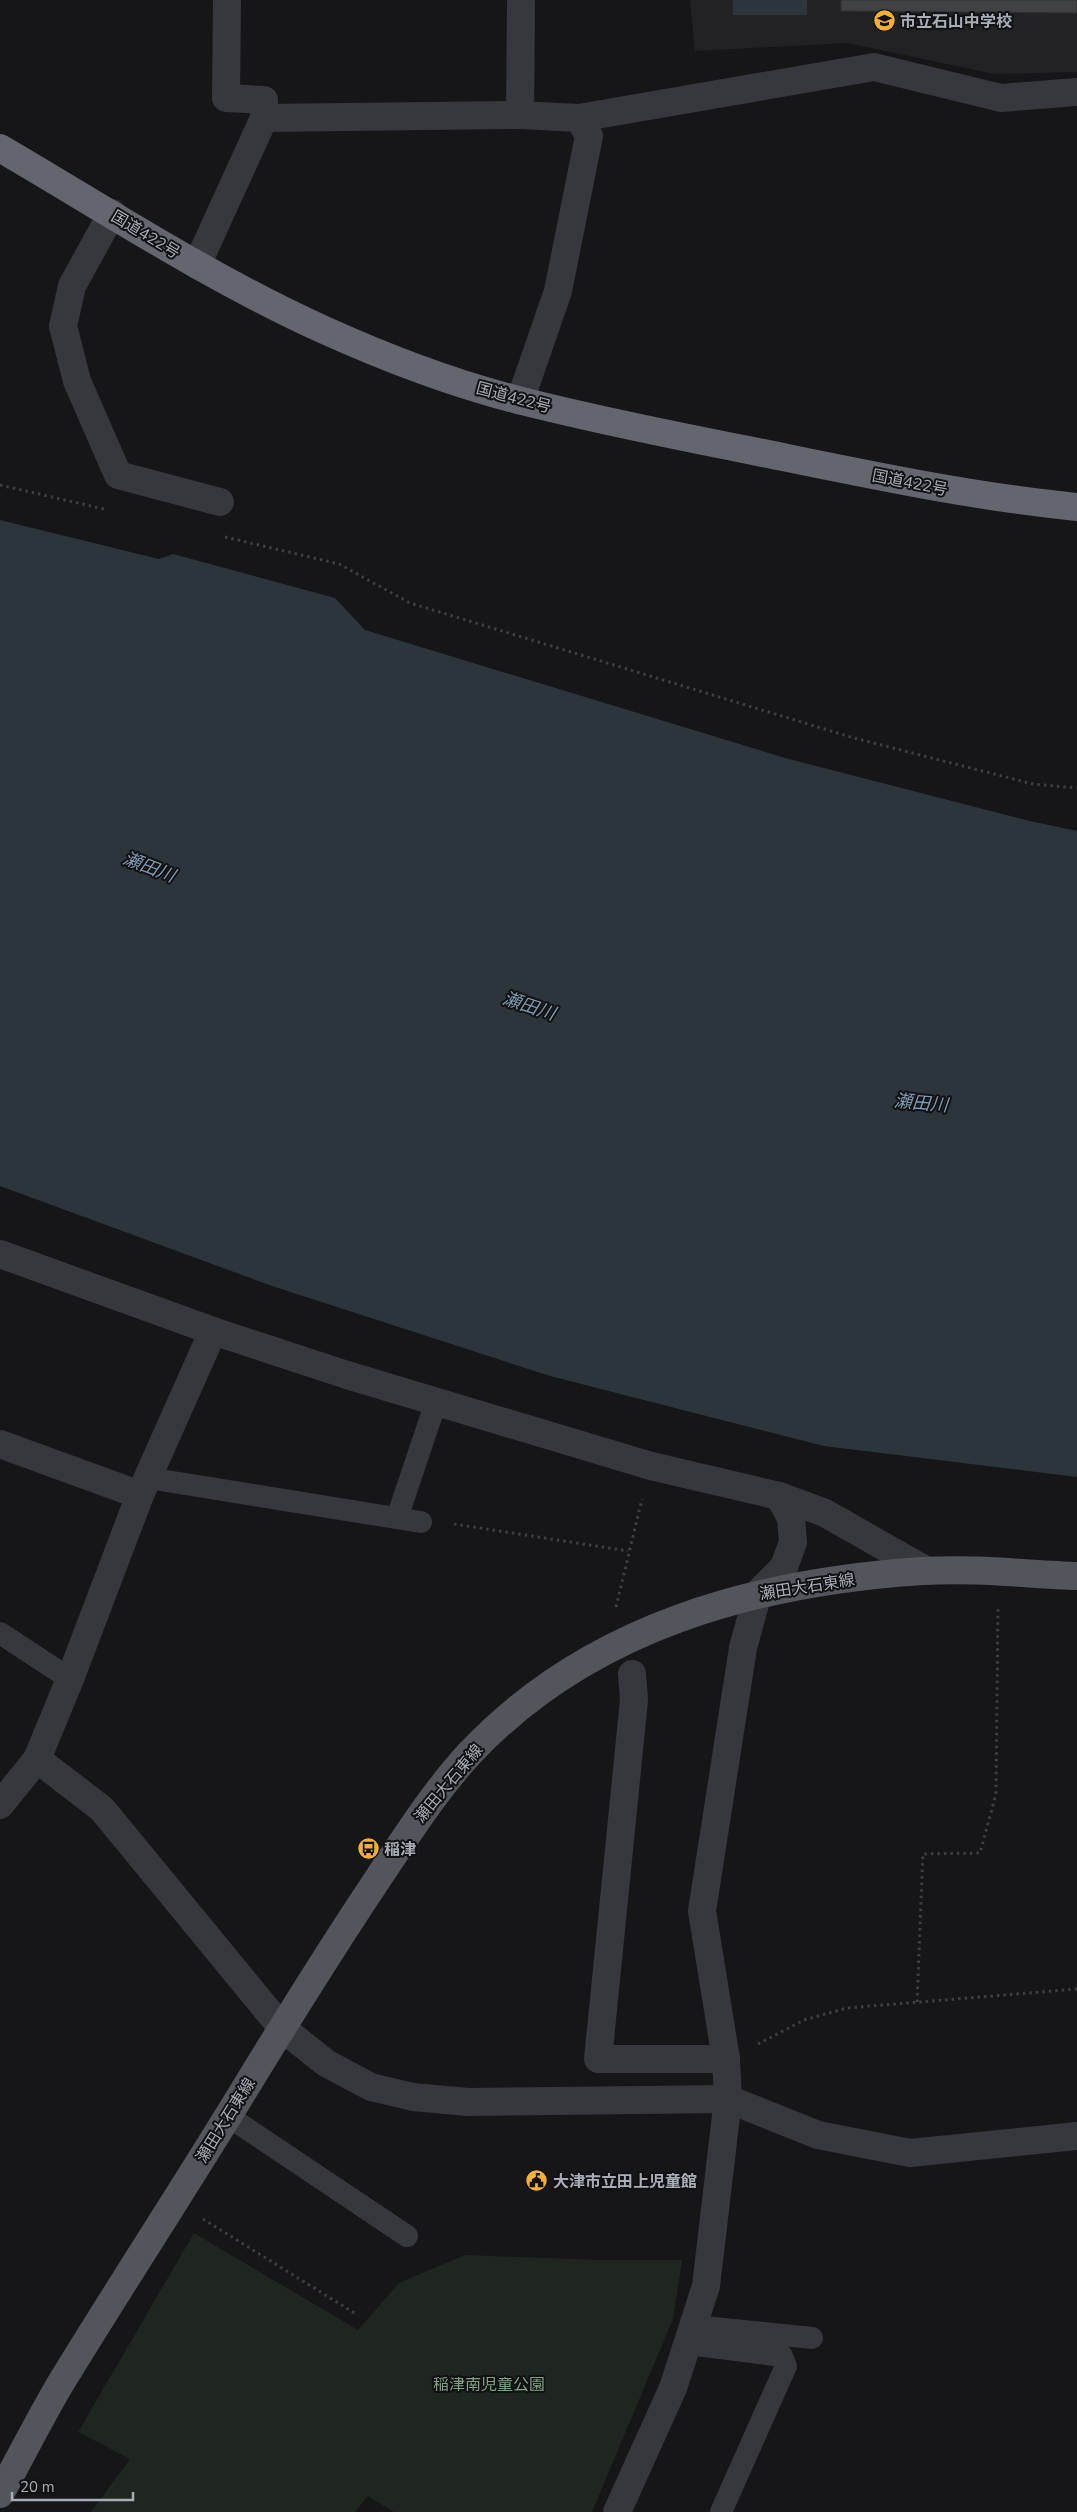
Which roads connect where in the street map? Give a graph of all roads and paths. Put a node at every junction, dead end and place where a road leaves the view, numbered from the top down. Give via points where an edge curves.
1 (227, 0) edge
2 (521, 0) edge
3 (1077, 92) edge
4 (520, 115) junction
5 (264, 118) junction
6 (579, 118) junction
7 (0, 148) edge
8 (112, 213) junction
9 (197, 265) junction
10 (520, 401) junction
11 (0, 485) edge
12 (220, 502) dead end
13 (1077, 507) edge
14 (106, 510) dead end
15 (223, 537) dead end
16 (1077, 788) edge
17 (0, 1254) edge
18 (213, 1331) junction
19 (436, 1402) junction
20 (0, 1444) edge
21 (651, 1466) junction
22 (144, 1486) junction
23 (779, 1496) junction
24 (396, 1518) junction
25 (421, 1522) joint
26 (628, 1551) junction
27 (927, 1570) junction
28 (998, 1573) junction
29 (1077, 1576) edge
30 (758, 1593) junction
31 (0, 1634) edge
32 (618, 1645) junction
33 (632, 1674) dead end
34 (70, 1679) junction
35 (37, 1759) junction
36 (0, 1804) edge
37 (1077, 1989) edge
38 (917, 2002) junction
39 (282, 2028) junction
40 (726, 2059) junction
41 (728, 2099) junction
42 (228, 2116) junction
43 (1077, 2136) edge
44 (174, 2202) junction
45 (406, 2236) dead end
46 (356, 2314) dead end
47 (692, 2335) junction
48 (812, 2338) dead end
49 (0, 2494) edge
50 (617, 2512) edge
51 (722, 2512) edge

1 - 5 street via 226,98 264,100
2 - 4 street
3 - 6 street via 1001,98 874,67
4 - 5 street
4 - 6 street
5 - 9 street
6 - 10 street via 589,136 560,281
7 - 8 highway, 国道422号
8 - 9 highway, 国道422号
8 - 12 street via 72,286 63,326 77,381 118,475
9 - 10 highway, 国道422号 via 260,300 373,350
10 - 13 highway, 国道422号 via 908,483 1006,500
11 - 14 path
15 - 16 path via 339,564 410,603 854,738 1033,784
17 - 18 street
18 - 19 street
18 - 22 street
19 - 21 street
19 - 24 lane
20 - 22 street
21 - 23 street
21 - 26 path
22 - 24 lane
22 - 34 street
23 - 27 street via 825,1513
23 - 30 street via 791,1518 793,1542 784,1567
24 - 25 lane
25 - 26 path
26 - 32 path via 614,1620
27 - 28 main road, 瀬田大石東線
27 - 30 main road, 瀬田大石東線 via 844,1578
28 - 29 main road, 瀬田大石東線
28 - 38 path via 996,1794 980,1853 923,1854
30 - 32 main road, 瀬田大石東線 via 711,1606
30 - 40 street via 743,1648 702,1911
31 - 34 lane
32 - 39 main road, 瀬田大石東線 via 528,1699 470,1754 422,1812
33 - 40 street via 634,1700 598,2059
34 - 35 street
35 - 36 street
35 - 39 street via 102,1810
37 - 38 path
38 - 40 path via 847,2008 804,2020
39 - 41 street via 326,2063 371,2087 414,2098 468,2102
39 - 42 main road, 瀬田大石東線
40 - 41 street
41 - 43 street via 818,2135 910,2153
41 - 47 street via 706,2286
42 - 44 main road, 瀬田大石東線
42 - 45 lane
44 - 46 path
44 - 49 main road, 瀬田大石東線 via 58,2389
47 - 48 lane
47 - 50 street via 673,2388
47 - 51 lane via 782,2356 786,2366

